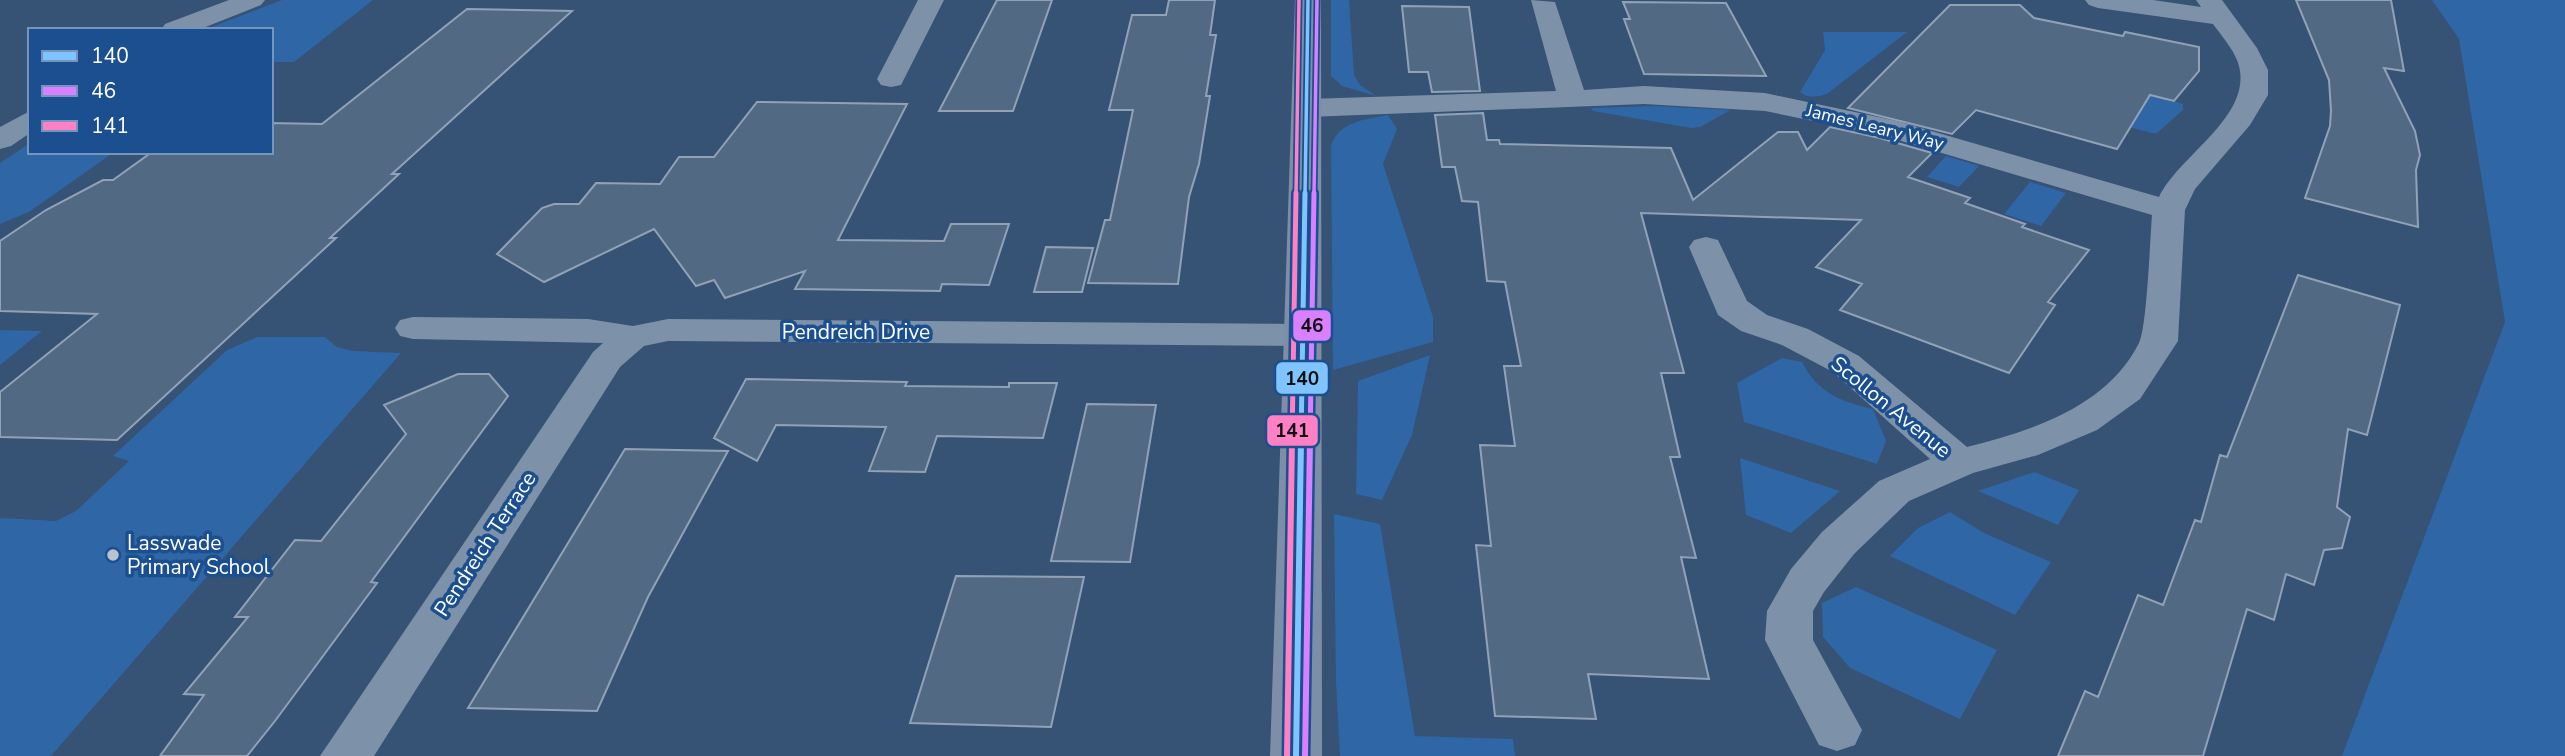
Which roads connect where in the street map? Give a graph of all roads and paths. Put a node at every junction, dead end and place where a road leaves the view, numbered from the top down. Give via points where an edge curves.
1 (252, 0) edge
2 (931, 0) edge
3 (1308, 0) edge
4 (2098, 0) edge
5 (1542, 2) dead end
6 (2215, 9) edge
7 (179, 28) edge
8 (891, 79) dead end
9 (1572, 98) junction
10 (1308, 108) junction
11 (28, 121) edge
12 (0, 140) edge
13 (2169, 210) junction
14 (1706, 247) dead end
15 (413, 328) dead end
16 (1302, 335) junction
17 (631, 338) junction
18 (1959, 463) junction
19 (1837, 730) dead end
20 (346, 756) edge
21 (1296, 756) edge

1 - 7 street
2 - 8 street
3 - 10 main road
4 - 6 street, Scollon Avenue
5 - 9 street
6 - 13 street, Scollon Avenue via 2244,48 2253,70 2254,95 2239,119 2180,186
9 - 10 street, James Leary Way
9 - 13 street, James Leary Way via 1710,97 1822,112
10 - 16 main road
11 - 12 street
13 - 18 street, Scollon Avenue via 2159,341 2126,390 2083,421 2024,446
14 - 18 street, Scollon Avenue via 1731,307 1754,323 1795,337 1846,364
15 - 17 street, Pendreich Drive via 589,330
16 - 17 street, Pendreich Drive via 668,330
16 - 21 main road
17 - 20 street, Pendreich Terrace via 606,360
18 - 19 street, Scollon Avenue via 1894,491 1838,543 1790,611 1789,640

